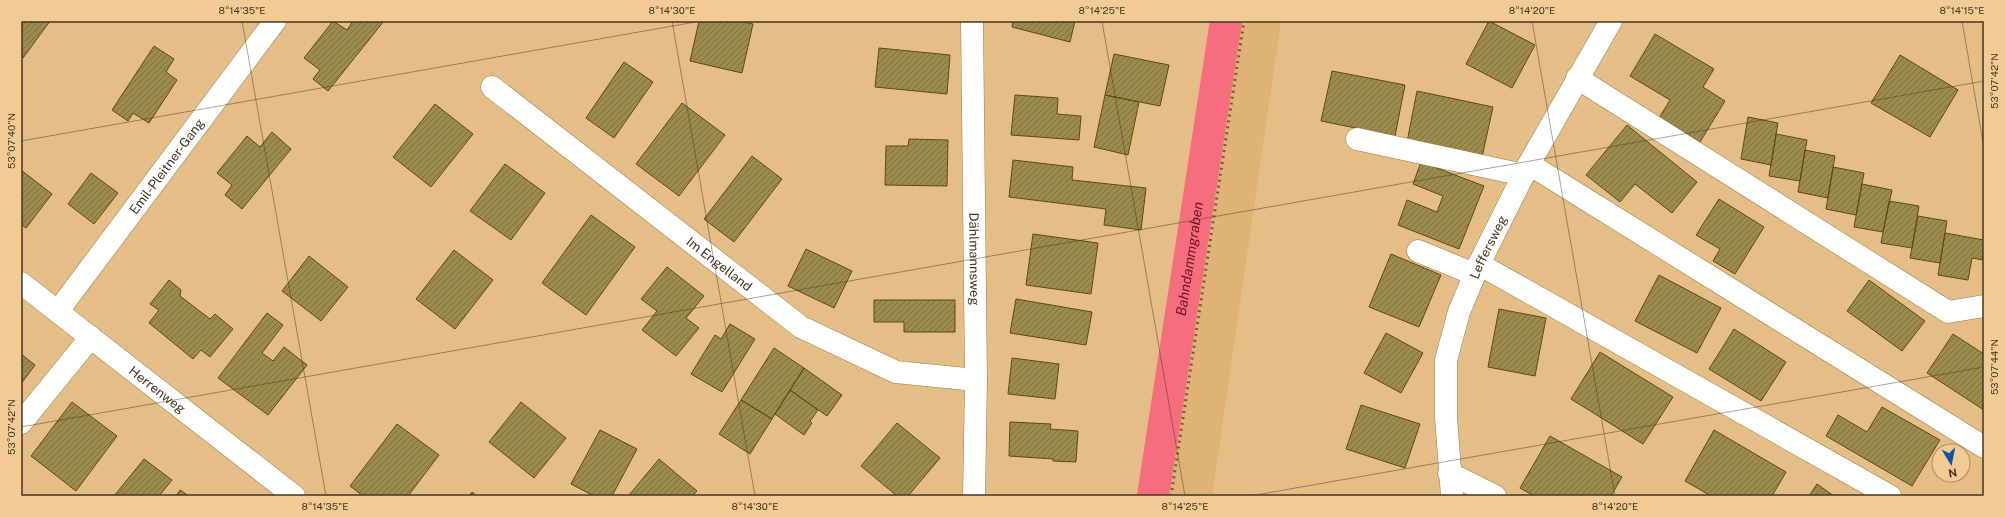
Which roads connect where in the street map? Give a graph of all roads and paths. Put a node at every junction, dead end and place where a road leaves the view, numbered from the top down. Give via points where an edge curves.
1 (275, 21) edge
2 (972, 21) edge
3 (1611, 21) edge
4 (1577, 78) junction
5 (492, 87) dead end
6 (1357, 139) dead end
7 (1527, 169) junction
8 (1418, 251) dead end
9 (1477, 269) junction
10 (21, 283) edge
11 (1984, 306) edge
12 (58, 310) junction
13 (91, 337) junction
14 (976, 380) junction
15 (21, 423) edge
16 (1984, 447) edge
17 (1449, 473) junction
18 (294, 496) edge
19 (974, 496) edge
20 (1452, 496) edge
21 (1495, 496) edge
22 (1890, 496) edge

1 - 12 street, Emil-Pleitner-Gang
2 - 14 street, Dählmannsweg
3 - 4 street, Leffersweg
4 - 7 street, Leffersweg
4 - 11 street via 1948,312
5 - 14 street, Im Engelland via 801,327 896,372
6 - 7 street
7 - 9 street, Leffersweg
7 - 16 street
8 - 9 street
9 - 17 street, Leffersweg via 1459,312 1446,360
9 - 22 street
10 - 12 street, Herrenweg
12 - 13 street, Herrenweg
13 - 15 street
13 - 18 street, Herrenweg
14 - 19 street, Dählmannsweg
17 - 20 street, Leffersweg
17 - 21 street

